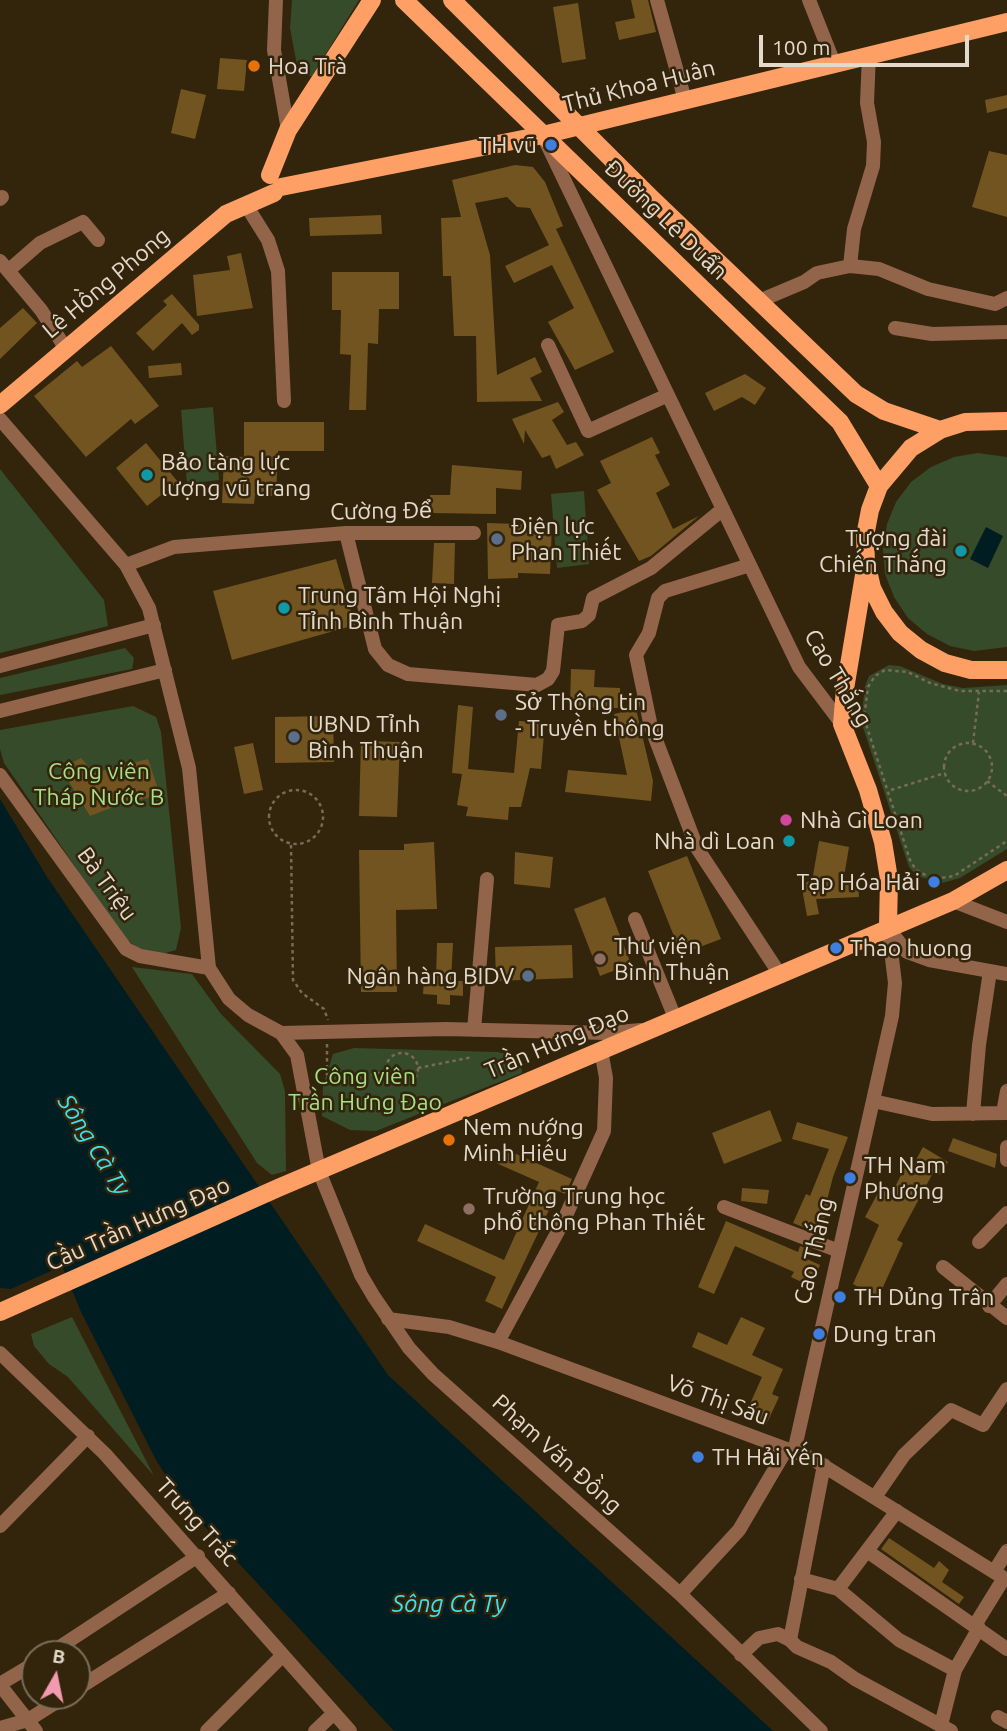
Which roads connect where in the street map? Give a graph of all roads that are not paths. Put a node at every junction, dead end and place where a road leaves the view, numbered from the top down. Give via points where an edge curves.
1 (276, 0) edge
2 (372, 0) edge
3 (404, 0) edge
4 (453, 0) edge
5 (657, 0) edge
6 (809, 0) edge
7 (1007, 22) edge
8 (869, 54) junction
9 (834, 62) junction
10 (685, 100) junction
11 (579, 126) junction
12 (288, 130) junction
13 (543, 135) junction
14 (272, 185) junction
15 (246, 205) junction
16 (98, 240) dead end
17 (5, 265) edge
18 (850, 266) junction
19 (1007, 298) edge
20 (759, 301) junction
21 (895, 328) dead end
22 (1007, 332) edge
23 (548, 345) dead end
24 (66, 349) junction
25 (668, 395) junction
26 (284, 401) dead end
27 (0, 405) edge
28 (0, 419) edge
29 (1007, 421) edge
30 (940, 430) junction
31 (879, 486) junction
32 (723, 509) junction
33 (345, 533) junction
34 (474, 533) dead end
35 (866, 562) junction
36 (126, 565) junction
37 (750, 565) junction
38 (154, 625) junction
39 (0, 666) edge
40 (165, 670) junction
41 (1007, 670) edge
42 (0, 711) edge
43 (842, 724) junction
44 (0, 775) edge
45 (1007, 870) edge
46 (487, 879) dead end
47 (953, 901) junction
48 (635, 919) dead end
49 (1007, 922) edge
50 (888, 926) junction
51 (209, 968) junction
52 (990, 971) junction
53 (779, 973) junction
54 (1007, 974) edge
55 (675, 1018) junction
56 (650, 1029) junction
57 (474, 1030) junction
58 (281, 1033) junction
59 (601, 1050) junction
60 (1007, 1091) edge
61 (873, 1101) junction
62 (1005, 1113) edge
63 (973, 1114) junction
64 (1007, 1147) edge
65 (1007, 1160) edge
66 (319, 1171) junction
67 (278, 1188) joint
68 (724, 1207) dead end
69 (1007, 1213) edge
70 (979, 1242) dead end
71 (839, 1251) junction
72 (943, 1266) dead end
73 (1007, 1283) edge
74 (989, 1306) junction
75 (0, 1312) edge
76 (1007, 1318) edge
77 (388, 1319) junction
78 (498, 1342) junction
79 (0, 1353) edge
80 (1007, 1389) edge
81 (88, 1436) junction
82 (790, 1451) junction
83 (824, 1465) junction
84 (876, 1497) junction
85 (897, 1511) junction
86 (0, 1526) edge
87 (867, 1551) junction
88 (1007, 1551) edge
89 (198, 1556) junction
90 (1001, 1577) edge
91 (801, 1579) junction
92 (838, 1589) junction
93 (229, 1592) junction
94 (680, 1594) junction
95 (977, 1626) junction
96 (70, 1640) edge
97 (790, 1640) junction
98 (1007, 1649) edge
99 (741, 1654) junction
100 (284, 1655) junction
101 (955, 1670) junction
102 (21, 1671) edge
103 (91, 1680) edge
104 (0, 1684) edge
105 (50, 1710) edge
106 (334, 1713) junction
107 (30, 1727) edge
108 (0, 1728) edge
109 (946, 1728) edge
110 (207, 1731) edge
111 (315, 1731) edge
112 (349, 1731) edge
113 (821, 1731) edge

1 - 12 street via 274,50
2 - 12 main road, Lê Hồng Phong
3 - 13 main road, Đường Lê Duẩn
4 - 11 main road, Đường Lê Duẩn
5 - 10 street
6 - 9 street
7 - 8 main road, Thủ Khoa Huân
8 - 9 main road, Thủ Khoa Huân
8 - 18 street via 867,103 873,166 854,229
9 - 10 main road, Thủ Khoa Huân
10 - 11 main road, Thủ Khoa Huân
11 - 13 main road, Thủ Khoa Huân
11 - 20 main road, Đường Lê Duẩn
12 - 14 main road, Lê Hồng Phong
13 - 14 main road, Thủ Khoa Huân
13 - 25 street, Cao Thắng
13 - 31 main road, Đường Lê Duẩn via 840,422
14 - 15 main road, Lê Hồng Phong
15 - 24 main road, Lê Hồng Phong via 226,214
15 - 26 street via 268,240 278,271
16 - 17 street via 83,222
17 - 24 street
18 - 19 street via 879,269 928,289 995,304
18 - 20 street via 817,273
20 - 30 main road, Đường Lê Duẩn via 856,394 884,411
21 - 22 street via 932,334
23 - 25 street via 588,431
24 - 27 main road, Lê Hồng Phong
25 - 32 street, Cao Thắng
28 - 36 street
29 - 30 main road via 965,422
30 - 31 main road via 911,447
31 - 35 main road via 867,523
32 - 33 street via 651,568 593,598 589,615 582,621 558,625 553,671 537,685 408,674 388,665 375,649
32 - 37 street, Cao Thắng
33 - 34 street, Cường Để
33 - 36 street, Cường Để via 174,547
35 - 41 main road via 884,612 921,650 971,670
35 - 43 main road
36 - 38 street
37 - 43 street, Cao Thắng via 799,667
37 - 53 street via 665,591 658,598 649,633 636,656 651,727 697,848
38 - 39 street
38 - 40 street
40 - 42 street
40 - 51 street via 190,768
43 - 50 main road, Cao Thắng via 883,842 889,879
44 - 51 street, Bà Triệu via 126,949 140,956
45 - 47 main road, Trần Hưng Đạo
46 - 57 street
47 - 49 street
47 - 50 main road, Trần Hưng Đạo
48 - 55 street
50 - 52 street via 907,952
50 - 53 main road, Trần Hưng Đạo
50 - 61 street, Cao Thắng via 895,983
51 - 58 street via 229,999
52 - 54 street
52 - 63 street
53 - 55 main road, Trần Hưng Đạo
55 - 56 main road, Trần Hưng Đạo
56 - 57 street via 606,1033
56 - 59 main road, Trần Hưng Đạo
57 - 58 street
58 - 66 street, Phạm Văn Đồng via 297,1055
59 - 66 main road, Trần Hưng Đạo
59 - 78 street via 606,1078 604,1131 563,1222
60 - 62 street
61 - 63 street via 932,1114
61 - 71 street, Cao Thắng
62 - 63 street
64 - 65 street
66 - 67 main road, Trần Hưng Đạo
66 - 77 street, Phạm Văn Đồng via 361,1275
67 - 75 main road, Cầu Trần Hưng Đạo
68 - 71 street
69 - 70 street
71 - 82 street, Cao Thắng
72 - 74 street
73 - 74 street
74 - 76 street
77 - 78 street, Võ Thị Sáu via 449,1327
77 - 94 street, Phạm Văn Đồng via 433,1374
78 - 82 street, Võ Thị Sáu
79 - 81 street, Trưng Trắc
80 - 84 street via 983,1426 951,1410 904,1455
81 - 86 street
81 - 89 street, Trưng Trắc
82 - 83 street, Võ Thị Sáu
82 - 94 street, Cao Thắng via 739,1530
83 - 84 street, Võ Thị Sáu
83 - 91 street
84 - 85 street, Võ Thị Sáu
85 - 87 street
85 - 90 street, Võ Thị Sáu
87 - 92 street
87 - 95 street
88 - 90 street
89 - 93 street, Trưng Trắc
89 - 96 street
90 - 95 street
91 - 92 street
91 - 97 street
92 - 101 street via 899,1640
93 - 100 street, Trưng Trắc
93 - 103 street
94 - 99 street, Phạm Văn Đồng
95 - 98 street
95 - 101 street
97 - 99 street via 778,1634 759,1639
97 - 109 street
99 - 113 street, Phạm Văn Đồng
100 - 106 street, Trưng Trắc
100 - 110 street
101 - 109 street
102 - 104 street
104 - 107 street
105 - 107 street
106 - 111 street
106 - 112 street, Trưng Trắc
107 - 108 street

